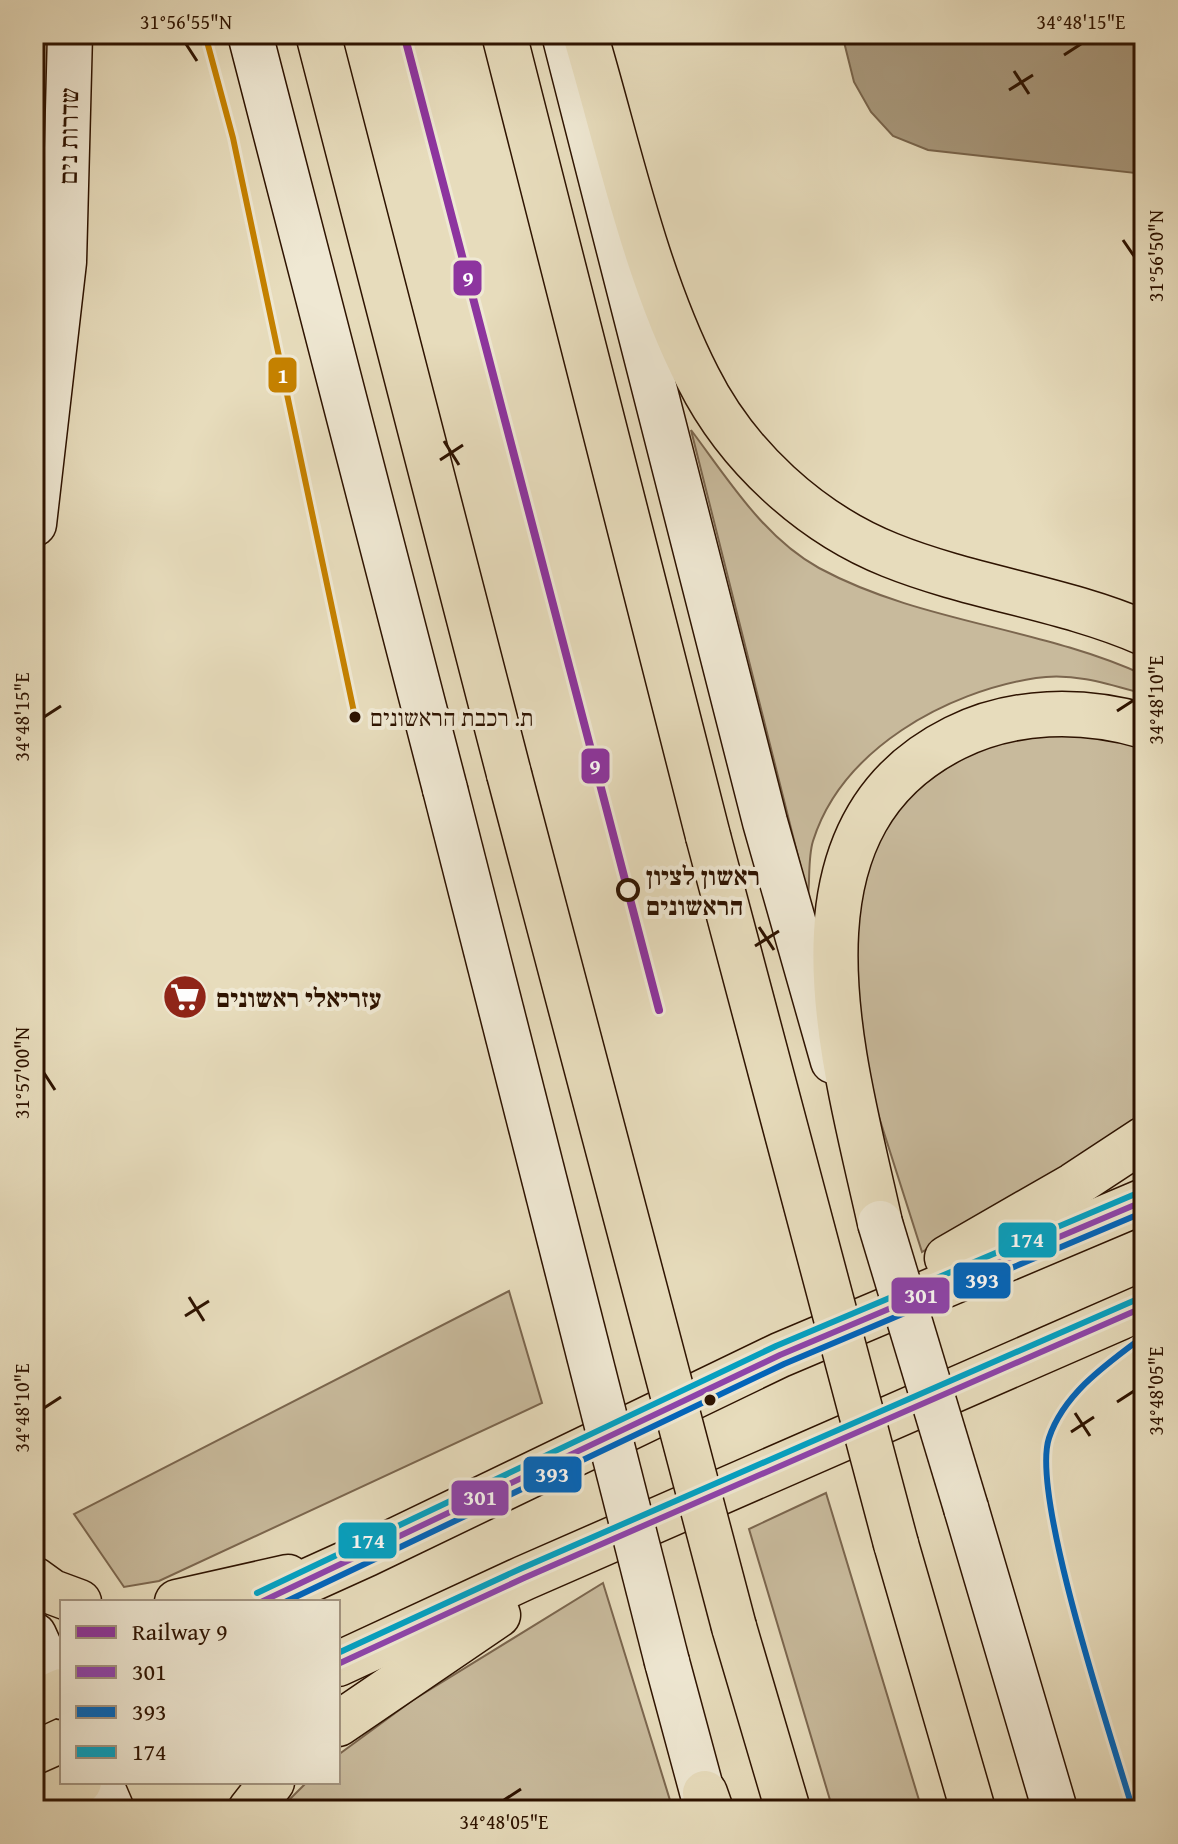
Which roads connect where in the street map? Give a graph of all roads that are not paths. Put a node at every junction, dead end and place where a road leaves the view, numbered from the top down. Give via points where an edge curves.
1 (70, 34) edge
2 (250, 34) edge
3 (318, 34) edge
4 (504, 34) edge
5 (564, 34) edge
6 (585, 34) edge
7 (34, 524) edge
8 (1144, 633) edge
9 (1144, 726) edge
10 (1144, 1139) edge
11 (1144, 1201) edge
12 (880, 1223) junction
13 (1144, 1307) edge
14 (780, 1355) junction
15 (659, 1519) junction
16 (367, 1554) junction
17 (34, 1579) edge
18 (74, 1600) edge
19 (186, 1600) edge
20 (265, 1600) edge
21 (34, 1635) edge
22 (340, 1663) edge
23 (54, 1696) edge
24 (340, 1723) edge
25 (74, 1784) edge
26 (101, 1784) edge
27 (270, 1784) edge
28 (34, 1802) edge
29 (708, 1804) edge
30 (38, 1810) edge
31 (112, 1810) edge
32 (250, 1810) edge
33 (788, 1810) edge
34 (973, 1810) edge
35 (1055, 1810) edge

1 - 7 main road, שדרות נים via 64,262
2 - 29 main road, bridge via 667,1662
3 - 33 main road, bridge via 734,1627
4 - 34 main road, bridge via 708,836 896,1544
5 - 12 main road via 765,822
6 - 8 main road via 651,259 678,332 699,380 753,456 826,524 889,555
9 - 12 main road via 1096,714 1053,713 990,725 945,743 911,765 872,811 840,889 834,965 848,1076
10 - 14 main road
11 - 14 main road
12 - 35 main road, bridge
13 - 15 main road
14 - 16 main road
15 - 22 main road
15 - 24 main road via 478,1627
16 - 19 main road
16 - 20 main road
17 - 18 main road
21 - 23 main road
25 - 28 main road
26 - 31 main road
27 - 32 main road
28 - 30 main road

